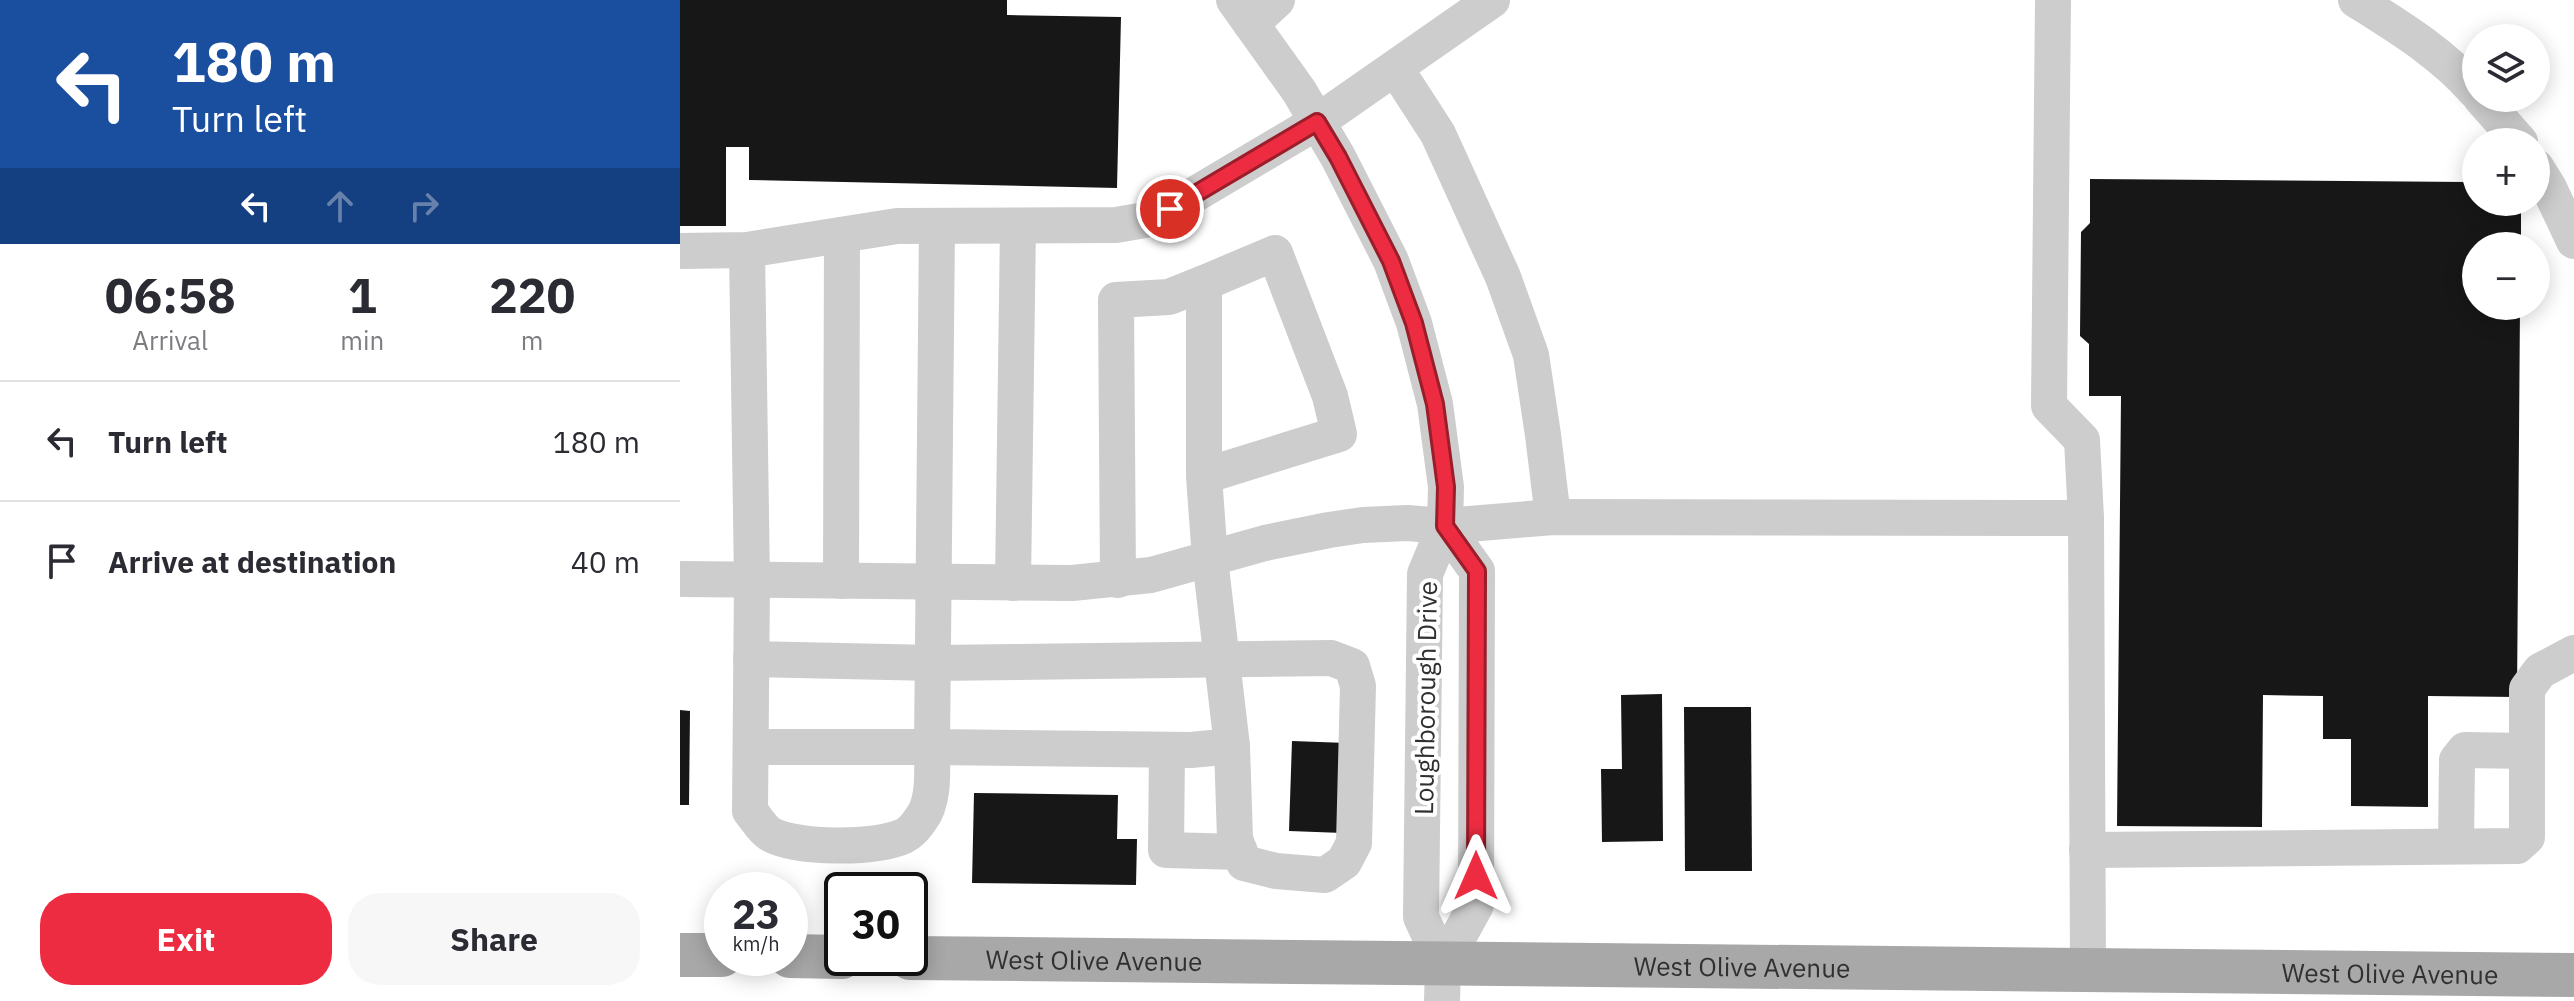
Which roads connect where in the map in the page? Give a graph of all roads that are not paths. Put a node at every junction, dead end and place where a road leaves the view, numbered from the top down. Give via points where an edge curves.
1 (1277, 0) edge
2 (1492, 0) edge
3 (2053, 0) edge
4 (2356, 0) edge
5 (1243, 12) edge
6 (1396, 69) junction
7 (2462, 76) edge
8 (2493, 112) edge
9 (1317, 122) junction
10 (2508, 128) edge
11 (2550, 190) edge
12 (937, 226) junction
13 (1018, 226) junction
14 (842, 235) junction
15 (2574, 241) edge
16 (747, 250) junction
17 (680, 251) edge
18 (1204, 283) junction
19 (1204, 476) junction
20 (1553, 517) junction
21 (2086, 518) junction
22 (1445, 526) junction
23 (1210, 559) junction
24 (680, 579) edge
25 (752, 580) junction
26 (1118, 580) junction
27 (841, 581) junction
28 (935, 582) junction
29 (1013, 583) junction
30 (2574, 653) edge
31 (751, 659) junction
32 (1223, 661) junction
33 (934, 663) junction
34 (1232, 746) junction
35 (751, 747) junction
36 (932, 747) junction
37 (1167, 750) junction
38 (2527, 751) junction
39 (2456, 846) junction
40 (2087, 850) junction
41 (1240, 852) junction
42 (680, 955) edge
43 (704, 955) edge
44 (928, 959) edge
45 (2088, 969) junction
46 (2574, 975) edge
47 (1442, 983) edge
48 (2574, 992) edge
49 (2463, 1001) edge

1 - 5 street
2 - 6 street
3 - 21 street via 2049,406 2082,440
4 - 7 street via 2414,36
5 - 9 street, Loughborough Drive
6 - 9 street
6 - 20 street via 1438,134 1503,277 1531,355
8 - 10 street
9 - 13 street via 1145,220
9 - 22 street, Loughborough Drive via 1391,261 1414,323 1435,404 1446,487
11 - 15 street
12 - 13 street
12 - 14 street
12 - 28 street
13 - 29 street
14 - 16 street
14 - 27 street
16 - 17 street
16 - 25 street
18 - 19 street
18 - 19 street via 1275,253 1330,396 1339,434
18 - 26 street via 1169,297 1116,300
19 - 23 street
20 - 21 street
20 - 22 street
21 - 40 street
22 - 23 street via 1407,523 1329,530
22 - 47 street, Loughborough Drive via 1425,574 1421,917
22 - 47 street, Loughborough Drive via 1477,571 1476,905
23 - 26 street
23 - 32 street
24 - 25 street
25 - 27 street
25 - 31 street
26 - 29 street
27 - 28 street
28 - 29 street
28 - 33 street
30 - 38 street via 2540,671 2527,689
31 - 33 street
31 - 35 street
32 - 33 street
32 - 34 street
32 - 41 street via 1331,658 1352,666 1358,686 1354,843 1344,862 1325,875 1276,871 1244,863
33 - 36 street
34 - 37 street
34 - 41 street via 1235,839
35 - 36 street
35 - 36 street via 750,811 767,832 786,841 844,845 880,844 907,835 923,817
36 - 37 street
37 - 41 street via 1166,850
38 - 39 street via 2527,837 2517,846
38 - 39 street via 2465,750 2457,760
39 - 40 street
40 - 45 street
42 - 43 main road
44 - 47 main road, West Olive Avenue
45 - 46 main road, West Olive Avenue
45 - 47 main road, West Olive Avenue
48 - 49 main road via 2564,999

